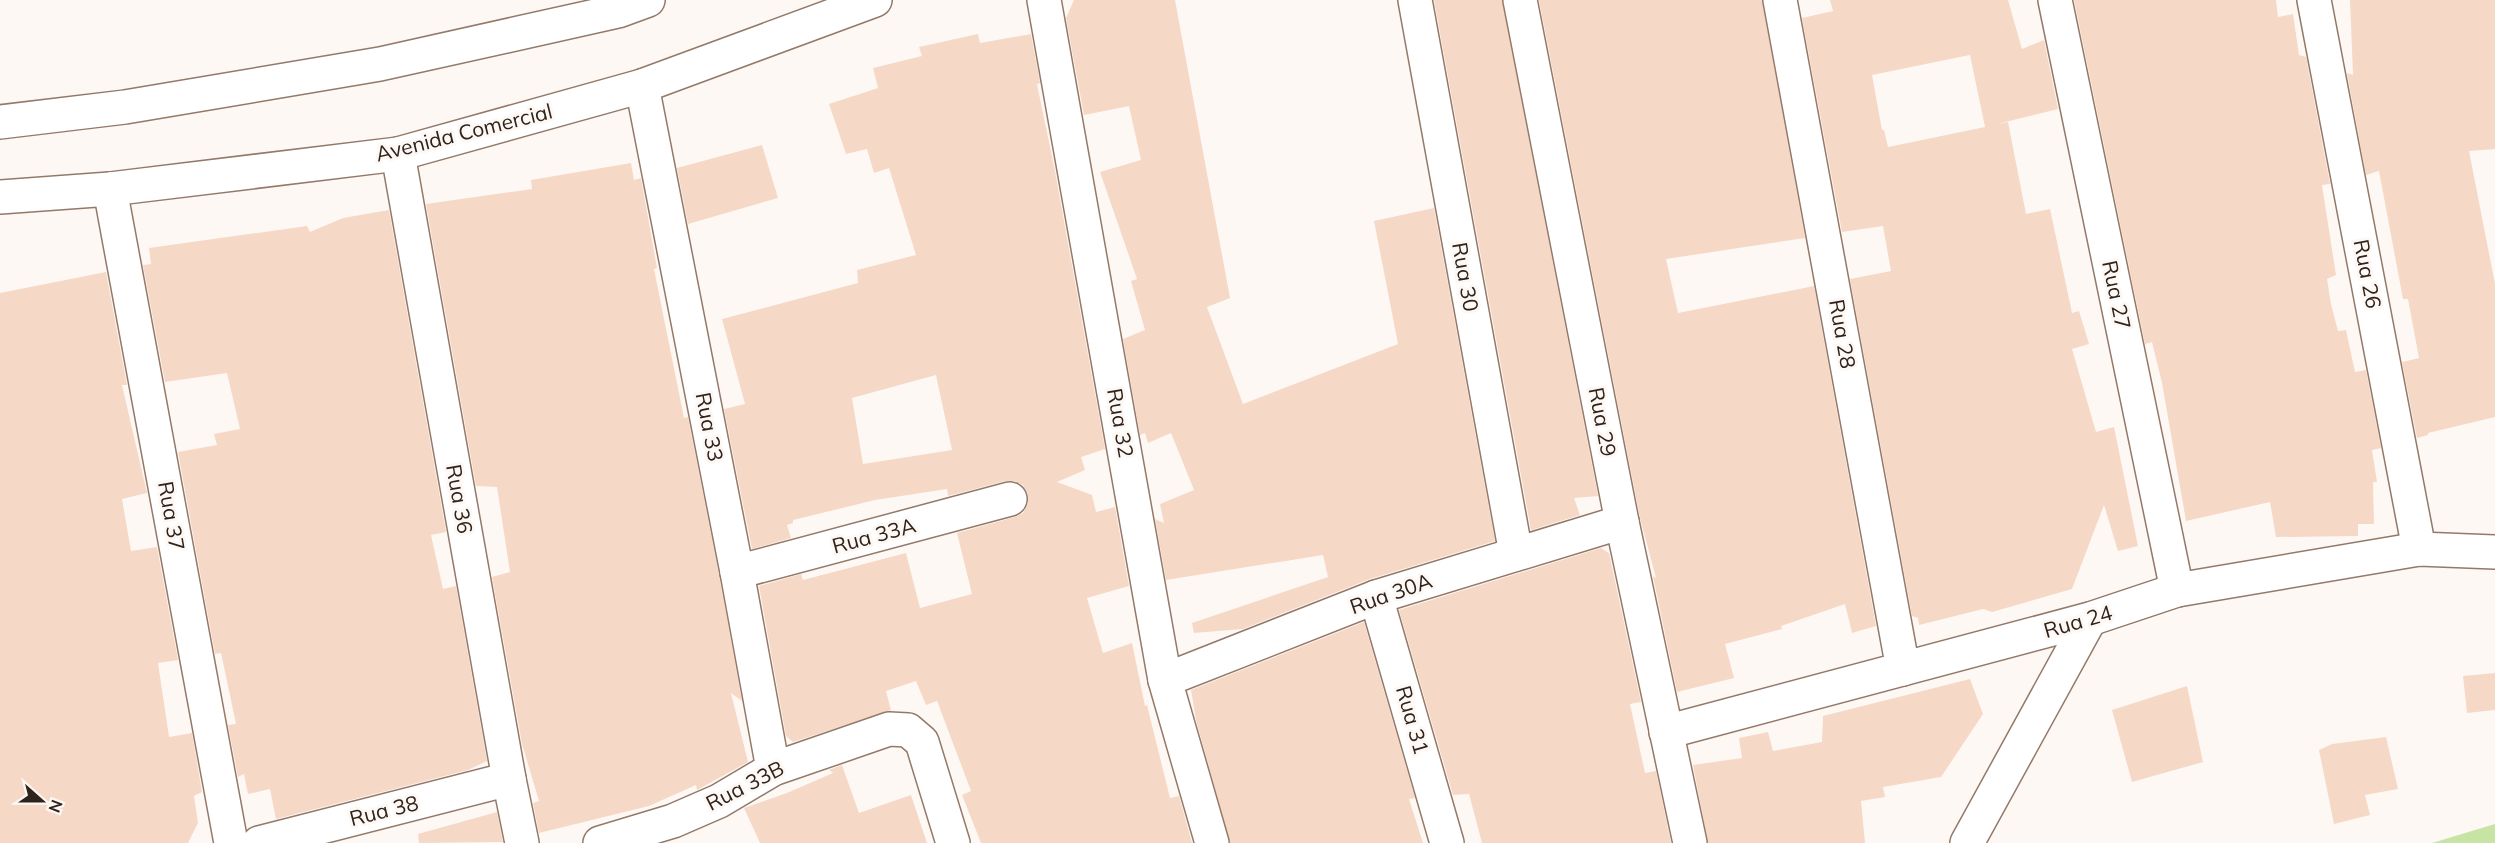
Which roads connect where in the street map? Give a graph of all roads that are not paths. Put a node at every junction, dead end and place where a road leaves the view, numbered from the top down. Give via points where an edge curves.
1 (648, 0) edge
2 (875, 0) edge
3 (1044, 0) edge
4 (1415, 0) edge
5 (1520, 0) edge
6 (1780, 0) edge
7 (2055, 0) edge
8 (2314, 0) edge
9 (642, 86) junction
10 (0, 122) edge
11 (398, 154) junction
12 (110, 189) junction
13 (0, 197) edge
14 (1010, 499) dead end
15 (1622, 522) junction
16 (2419, 549) junction
17 (2495, 552) edge
18 (1516, 554) junction
19 (737, 572) junction
20 (2176, 590) junction
21 (1376, 597) junction
22 (2090, 619) junction
23 (1903, 669) junction
24 (1165, 680) junction
25 (1666, 732) junction
26 (773, 769) junction
27 (509, 779) junction
28 (676, 832) edge
29 (231, 843) edge
30 (259, 843) edge
31 (522, 843) edge
32 (600, 843) edge
33 (953, 843) edge
34 (1212, 843) edge
35 (1448, 843) edge
36 (1690, 843) edge
37 (1967, 843) edge

1 - 10 street via 618,11 380,64 125,107
2 - 9 street, Avenida Comercial
3 - 24 street, Rua 32
4 - 18 street, Rua 30
5 - 15 street, Rua 29
6 - 23 street, Rua 28
7 - 20 street, Rua 27
8 - 16 street, Rua 26
9 - 11 street, Avenida Comercial
9 - 19 street, Rua 33
11 - 12 street, Avenida Comercial
11 - 27 street, Rua 36
12 - 13 street, Avenida Comercial
12 - 29 street, Rua 37
14 - 19 street, Rua 33A
15 - 18 street, Rua 30A
15 - 25 street, Rua 29
16 - 17 street, Rua 24
16 - 20 street, Rua 24
18 - 21 street, Rua 30A
19 - 26 street, Rua 33
20 - 22 street, Rua 24
21 - 24 street, Rua 30A
21 - 35 street, Rua 31
22 - 23 street, Rua 24
22 - 37 street
23 - 25 street, Rua 24
24 - 34 street, Rua 32
25 - 36 street, Rua 29
26 - 28 street, Rua 33B
26 - 33 street, Rua 33B via 889,729 908,730 922,742
27 - 30 street, Rua 38
27 - 31 street, Rua 36
28 - 32 street, Rua 33B

